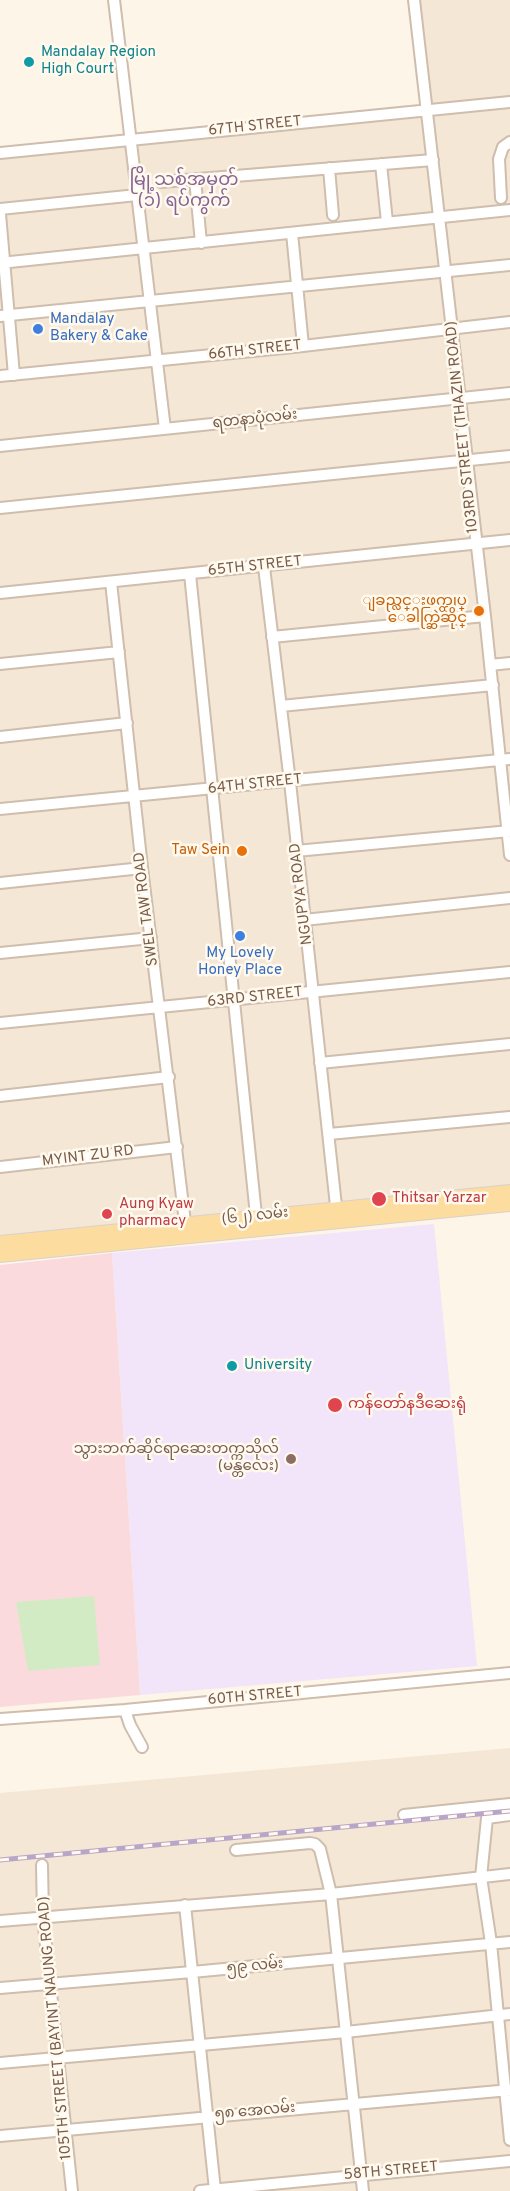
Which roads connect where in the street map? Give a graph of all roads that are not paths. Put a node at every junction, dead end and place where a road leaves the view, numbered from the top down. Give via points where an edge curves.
1 (114, 0) edge
2 (414, 0) edge
3 (510, 102) edge
4 (427, 110) junction
5 (130, 140) junction
6 (510, 142) edge
7 (0, 153) edge
8 (433, 160) junction
9 (381, 164) junction
10 (329, 168) junction
11 (505, 172) edge
12 (195, 179) junction
13 (161, 182) dead end
14 (137, 195) junction
15 (501, 198) dead end
16 (0, 209) edge
17 (510, 210) edge
18 (0, 213) edge
19 (333, 215) dead end
20 (440, 217) junction
21 (387, 222) junction
22 (292, 233) junction
23 (201, 243) junction
24 (143, 249) junction
25 (2, 263) edge
26 (510, 265) edge
27 (446, 271) junction
28 (298, 285) junction
29 (149, 300) junction
30 (4, 316) edge
31 (510, 322) edge
32 (452, 328) junction
33 (303, 346) junction
34 (157, 361) junction
35 (14, 375) junction
36 (0, 376) edge
37 (510, 393) edge
38 (459, 398) junction
39 (165, 429) junction
40 (0, 446) edge
41 (510, 456) edge
42 (467, 460) junction
43 (0, 508) edge
44 (510, 540) edge
45 (476, 543) junction
46 (264, 567) junction
47 (190, 574) junction
48 (111, 582) junction
49 (0, 593) edge
50 (486, 616) junction
51 (272, 637) junction
52 (119, 652) junction
53 (510, 663) edge
54 (0, 664) edge
55 (490, 665) junction
56 (493, 685) junction
57 (281, 706) junction
58 (128, 723) junction
59 (0, 737) edge
60 (505, 760) edge
61 (290, 782) junction
62 (213, 790) junction
63 (134, 796) junction
64 (0, 809) edge
65 (509, 831) edge
66 (296, 851) junction
67 (510, 855) edge
68 (142, 868) junction
69 (0, 883) edge
70 (510, 898) edge
71 (304, 920) junction
72 (151, 938) junction
73 (0, 953) edge
74 (510, 972) edge
75 (313, 992) junction
76 (235, 1000) junction
77 (159, 1008) junction
78 (0, 1023) edge
79 (510, 1044) edge
80 (320, 1063) junction
81 (169, 1077) junction
82 (0, 1096) edge
83 (510, 1117) edge
84 (329, 1134) junction
85 (177, 1147) junction
86 (0, 1167) edge
87 (510, 1192) edge
88 (510, 1204) edge
89 (337, 1215) junction
90 (257, 1223) junction
91 (186, 1229) junction
92 (0, 1243) edge
93 (0, 1255) edge
94 (510, 1673) edge
95 (125, 1710) junction
96 (0, 1719) edge
97 (142, 1748) dead end
98 (510, 1804) edge
99 (487, 1806) junction
100 (404, 1815) dead end
101 (510, 1815) edge
102 (487, 1818) junction
103 (236, 1850) dead end
104 (42, 1865) dead end
105 (510, 1874) edge
106 (481, 1877) junction
107 (331, 1894) junction
108 (185, 1905) junction
109 (44, 1917) junction
110 (0, 1921) edge
111 (510, 1942) edge
112 (491, 1943) junction
113 (337, 1959) junction
114 (192, 1972) junction
115 (50, 1983) junction
116 (0, 1988) edge
117 (510, 2014) edge
118 (498, 2015) junction
119 (345, 2032) junction
120 (200, 2045) junction
121 (57, 2059) junction
122 (0, 2063) edge
123 (507, 2090) edge
124 (354, 2103) junction
125 (207, 2116) junction
126 (65, 2130) junction
127 (0, 2136) edge
128 (510, 2140) edge
129 (510, 2161) edge
130 (361, 2175) junction
131 (221, 2190) edge
132 (72, 2191) edge
133 (200, 2191) edge
134 (363, 2191) edge

1 - 5 street
2 - 4 street, 103RD STREET (THAZIN ROAD)
3 - 4 street, 67TH STREET
4 - 5 street, 67TH STREET
4 - 8 street, 103RD STREET (THAZIN ROAD)
5 - 7 street, 67TH STREET
5 - 14 street
6 - 11 street via 500,151
8 - 9 street
8 - 20 street, 103RD STREET (THAZIN ROAD)
9 - 10 street
9 - 21 street
10 - 12 street
10 - 19 street
11 - 15 street
12 - 13 street
12 - 23 street
14 - 16 street
14 - 24 street
17 - 20 street
18 - 25 street
20 - 21 street
20 - 27 street, 103RD STREET (THAZIN ROAD)
21 - 22 street
22 - 23 street
22 - 28 street
23 - 24 street
24 - 25 street
24 - 29 street
25 - 30 street
26 - 27 street
27 - 28 street
27 - 32 street, 103RD STREET (THAZIN ROAD)
28 - 29 street
28 - 33 street
29 - 30 street
29 - 34 street
30 - 35 street
31 - 32 street, 66TH STREET
32 - 33 street, 66TH STREET
32 - 38 street, 103RD STREET (THAZIN ROAD)
33 - 34 street, 66TH STREET
34 - 35 street, 66TH STREET
34 - 39 street
35 - 36 street, 66TH STREET
37 - 38 street, ရတနာပုံလမ်း
38 - 39 street, ရတနာပုံလမ်း
38 - 42 street, 103RD STREET (THAZIN ROAD)
39 - 40 street, ရတနာပုံလမ်း
41 - 42 street
42 - 43 street
42 - 45 street, 103RD STREET (THAZIN ROAD)
44 - 45 street, 65TH STREET
45 - 46 street, 65TH STREET
45 - 50 street, 103RD STREET (THAZIN ROAD)
46 - 47 street, 65TH STREET
46 - 51 street, NGUPYA ROAD
47 - 48 street, 65TH STREET
47 - 62 street
48 - 49 street, 65TH STREET
48 - 52 street, SWEL TAW ROAD
50 - 51 street
50 - 55 street, 103RD STREET (THAZIN ROAD)
51 - 57 street, NGUPYA ROAD
52 - 54 street
52 - 58 street, SWEL TAW ROAD
53 - 55 street
55 - 56 street, 103RD STREET (THAZIN ROAD)
56 - 57 street
56 - 60 street, 103RD STREET (THAZIN ROAD)
57 - 61 street, NGUPYA ROAD
58 - 59 street
58 - 63 street, SWEL TAW ROAD
60 - 61 street, 64TH STREET
60 - 65 street, 103RD STREET (THAZIN ROAD)
61 - 62 street, 64TH STREET
61 - 66 street, NGUPYA ROAD
62 - 63 street, 64TH STREET
62 - 76 street
63 - 64 street, 64TH STREET
63 - 68 street, SWEL TAW ROAD
65 - 66 street
65 - 67 street, 103RD STREET (THAZIN ROAD)
66 - 71 street, NGUPYA ROAD
68 - 69 street
68 - 72 street, SWEL TAW ROAD
70 - 71 street
71 - 75 street, NGUPYA ROAD
72 - 73 street
72 - 77 street, SWEL TAW ROAD
74 - 75 street, 63RD STREET
75 - 76 street, 63RD STREET
75 - 80 street, NGUPYA ROAD
76 - 77 street, 63RD STREET
76 - 90 street
77 - 78 street, 63RD STREET
77 - 81 street, SWEL TAW ROAD
79 - 80 street
80 - 84 street, NGUPYA ROAD
81 - 82 street
81 - 85 street, SWEL TAW ROAD
83 - 84 street
84 - 89 street, NGUPYA ROAD
85 - 86 street, MYINT ZU RD
85 - 91 street, SWEL TAW ROAD
87 - 89 main road, (၆၂) လမ်း
88 - 89 main road, (၆၂) လမ်း
89 - 90 main road, (၆၂) လမ်း
90 - 91 main road, (၆၂) လမ်း
91 - 92 main road, (၆၂) လမ်း
91 - 93 main road, (၆၂) လမ်း
94 - 95 street, 60TH STREET
95 - 96 street, 60TH STREET
95 - 97 street
98 - 99 street
99 - 100 street
99 - 102 street
101 - 102 street
102 - 106 street
103 - 107 street via 315,1844 320,1849
104 - 109 street, 105TH STREET (BAYINT NAUNG ROAD)
105 - 106 street
106 - 107 street
106 - 112 street
107 - 108 street
107 - 113 street
108 - 109 street
108 - 114 street
109 - 110 street
109 - 115 street, 105TH STREET (BAYINT NAUNG ROAD)
111 - 112 street, ၅၉ လမ်း
112 - 113 street, ၅၉ လမ်း
112 - 118 street
113 - 114 street, ၅၉ လမ်း
113 - 119 street
114 - 115 street, ၅၉ လမ်း
114 - 120 street
115 - 116 street, ၅၉ လမ်း
115 - 121 street, 105TH STREET (BAYINT NAUNG ROAD)
117 - 118 street
118 - 119 street
118 - 123 street
119 - 120 street
119 - 124 street
120 - 121 street
120 - 125 street
121 - 122 street
121 - 126 street, 105TH STREET (BAYINT NAUNG ROAD)
123 - 124 street, ၅၈ အေလမ်း
123 - 128 street
124 - 125 street, ၅၈ အေလမ်း
124 - 130 street
125 - 126 street, ၅၈ အေလမ်း
125 - 131 street
126 - 127 street, ၅၈ အေလမ်း
126 - 132 street, 105TH STREET (BAYINT NAUNG ROAD)
129 - 130 street, 58TH STREET
130 - 131 street, 58TH STREET
130 - 134 street
131 - 133 street, 58TH STREET

